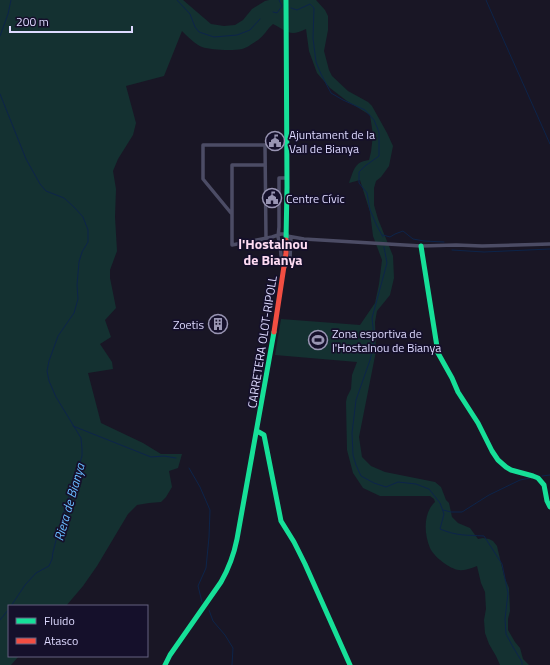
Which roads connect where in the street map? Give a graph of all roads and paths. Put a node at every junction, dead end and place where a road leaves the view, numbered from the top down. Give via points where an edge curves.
1 (286, 0) edge
2 (265, 165) junction
3 (286, 178) junction
4 (232, 213) junction
5 (278, 235) junction
6 (272, 237) junction
7 (288, 237) junction
8 (266, 238) junction
9 (279, 241) junction
10 (550, 244) edge
11 (421, 246) junction
12 (285, 261) junction
13 (284, 269) junction
14 (256, 431) junction
15 (550, 507) edge
16 (165, 665) edge
17 (350, 665) edge

1 - 3 main road, CARRETERA OLOT-RIPOLL
2 - 4 street via 232,165
2 - 4 street via 265,145 203,145 203,179
2 - 8 street
3 - 5 street via 279,178
3 - 7 main road, CARRETERA OLOT-RIPOLL
4 - 8 street via 232,245
5 - 6 street
5 - 7 street
5 - 9 street
6 - 8 street
6 - 9 street
7 - 9 street
7 - 11 street
7 - 12 main road, CARRETERA OLOT-RIPOLL
7 - 13 street via 290,260
9 - 12 street via 282,259
10 - 11 street
11 - 15 main road via 438,353 501,465 539,478 544,483
12 - 13 main road, CARRETERA OLOT-RIPOLL
13 - 14 main road, CARRETERA OLOT-RIPOLL
14 - 16 main road, CARRETERA OLOT-RIPOLL via 233,557 221,582
14 - 17 main road via 264,435 282,521 303,559

